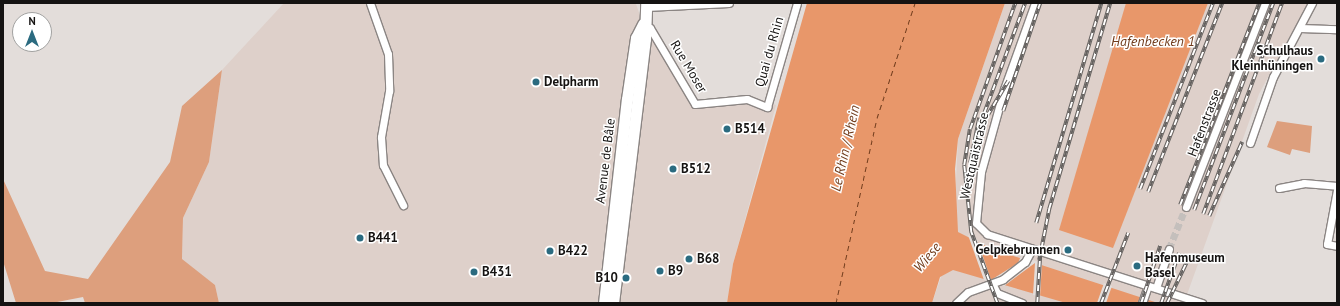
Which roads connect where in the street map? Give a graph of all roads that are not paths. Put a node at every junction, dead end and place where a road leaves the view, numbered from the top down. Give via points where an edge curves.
1 (370, 3) edge
2 (729, 3) edge
3 (797, 3) edge
4 (1035, 3) edge
5 (1265, 3) edge
6 (1312, 3) edge
7 (646, 5) edge
8 (643, 24) junction
9 (1300, 28) junction
10 (1337, 29) edge
11 (767, 107) joint
12 (1250, 143) dead end
13 (1337, 186) edge
14 (1279, 188) dead end
15 (1337, 190) edge
16 (403, 204) dead end
17 (1186, 207) tunnel mouth
18 (1337, 246) edge
19 (1169, 249) tunnel mouth
20 (1030, 253) junction
21 (995, 284) junction
22 (1148, 286) junction
23 (1156, 288) junction
24 (604, 303) edge
25 (613, 303) edge
26 (956, 303) edge
27 (1022, 303) edge
28 (1142, 303) edge
29 (1202, 303) edge

1 - 16 street via 381,24 388,54 389,91 381,137 383,165
2 - 7 street
3 - 11 street, Quai du Rhin
4 - 20 street, Westquaistrasse via 1004,89 981,172 975,217 982,232
5 - 17 street, Hafenstrasse
6 - 9 street
7 - 8 main road, Avenue de Bâle
8 - 11 street, Rue Moser via 650,28 695,104 747,99
8 - 24 main road, Avenue de Bâle via 636,38 627,99
8 - 25 main road, Avenue de Bâle via 645,39
9 - 10 street
9 - 12 street via 1272,77
13 - 14 street via 1304,183
15 - 18 street via 1327,244
19 - 23 street
20 - 21 street
20 - 22 street, Westquaistrasse
21 - 26 street via 968,292
21 - 27 street via 997,293
22 - 23 street, Westquaistrasse
22 - 28 street
23 - 29 street, Westquaistrasse

